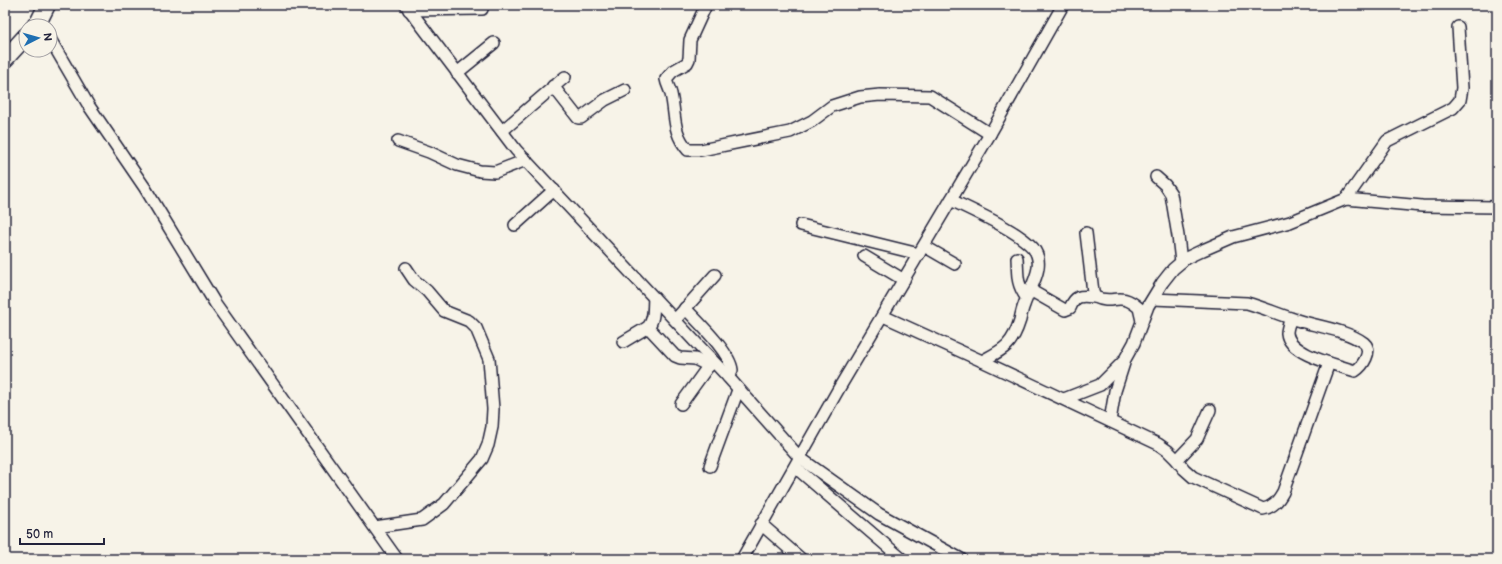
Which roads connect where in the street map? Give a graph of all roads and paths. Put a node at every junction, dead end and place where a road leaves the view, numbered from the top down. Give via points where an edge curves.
1 (47, 5) edge
2 (483, 5) edge
3 (706, 5) edge
4 (1063, 5) edge
5 (407, 8) edge
6 (42, 18) edge
7 (1458, 27) dead end
8 (494, 43) dead end
9 (18, 45) edge
10 (58, 52) edge
11 (5, 59) edge
12 (457, 72) junction
13 (565, 77) dead end
14 (553, 86) junction
15 (625, 90) dead end
16 (502, 131) junction
17 (990, 134) junction
18 (398, 140) dead end
19 (526, 160) junction
20 (1156, 177) dead end
21 (554, 190) junction
22 (1346, 199) junction
23 (951, 200) junction
24 (1497, 208) edge
25 (515, 225) dead end
26 (801, 225) dead end
27 (1086, 233) dead end
28 (922, 250) junction
29 (864, 256) dead end
30 (1017, 258) dead end
31 (1181, 262) junction
32 (955, 264) dead end
33 (406, 268) dead end
34 (715, 275) dead end
35 (904, 280) junction
36 (1028, 293) junction
37 (1095, 297) junction
38 (654, 298) junction
39 (1153, 299) junction
40 (685, 308) junction
41 (883, 316) junction
42 (1291, 318) junction
43 (674, 320) junction
44 (1142, 321) junction
45 (648, 327) junction
46 (623, 342) dead end
47 (982, 361) junction
48 (1124, 361) junction
49 (1329, 363) junction
50 (711, 364) junction
51 (728, 376) junction
52 (738, 390) junction
53 (1064, 399) junction
54 (681, 404) dead end
55 (1210, 410) dead end
56 (1110, 421) junction
57 (1177, 460) junction
58 (797, 462) junction
59 (710, 466) dead end
60 (761, 524) junction
61 (375, 527) junction
62 (396, 559) edge
63 (742, 559) edge
64 (801, 559) edge
65 (902, 559) edge
66 (961, 559) edge

1 - 6 highway
2 - 5 street via 482,9
3 - 17 street via 689,43 687,63 673,71 666,79 676,129 688,150 702,150 790,132 812,121 832,106 880,94 930,96
4 - 17 street
5 - 12 street
7 - 22 street via 1462,88 1460,100 1453,108 1387,141
8 - 12 street
9 - 11 highway
10 - 61 street via 215,303
12 - 16 street
13 - 14 street
14 - 15 street via 578,118
14 - 16 street
16 - 19 street
17 - 23 street
18 - 19 street via 457,165 480,171 495,172
19 - 21 street
20 - 31 street via 1171,194
21 - 25 street
21 - 38 street
22 - 24 street via 1422,206
22 - 31 street via 1290,222 1233,237
23 - 28 street
23 - 36 street via 1007,230 1033,248 1038,257 1038,268
26 - 28 street
27 - 37 street
28 - 32 street
28 - 35 street
29 - 35 street
30 - 36 street via 1020,289
31 - 39 street via 1162,283
33 - 61 street via 444,311 469,321 476,328 489,359 492,427 482,459 444,504 422,520
34 - 40 street
35 - 41 street
36 - 37 street via 1065,310 1070,308 1078,297
36 - 47 street via 1010,344
37 - 44 street via 1106,300 1121,298 1133,302 1139,308
38 - 43 street
38 - 45 street via 653,320
39 - 42 street via 1247,303
39 - 44 street
40 - 43 street
40 - 51 street via 730,360 732,370
41 - 47 street
41 - 58 street
42 - 49 street via 1287,332 1292,344 1298,350
42 - 49 street via 1344,334 1367,347 1368,353 1362,366 1355,371
43 - 50 street
44 - 48 street
45 - 46 street
45 - 50 street via 675,356
47 - 53 street
48 - 53 street via 1100,385
48 - 56 street
49 - 57 street via 1283,492 1277,502 1269,508 1263,509 1193,477
50 - 51 street
50 - 54 street
51 - 52 street
52 - 58 street
52 - 59 street
53 - 56 street
55 - 57 street via 1197,439
56 - 57 street via 1158,444
58 - 60 street
58 - 65 street
58 - 66 street via 879,514
60 - 63 street
60 - 64 street
61 - 62 street

